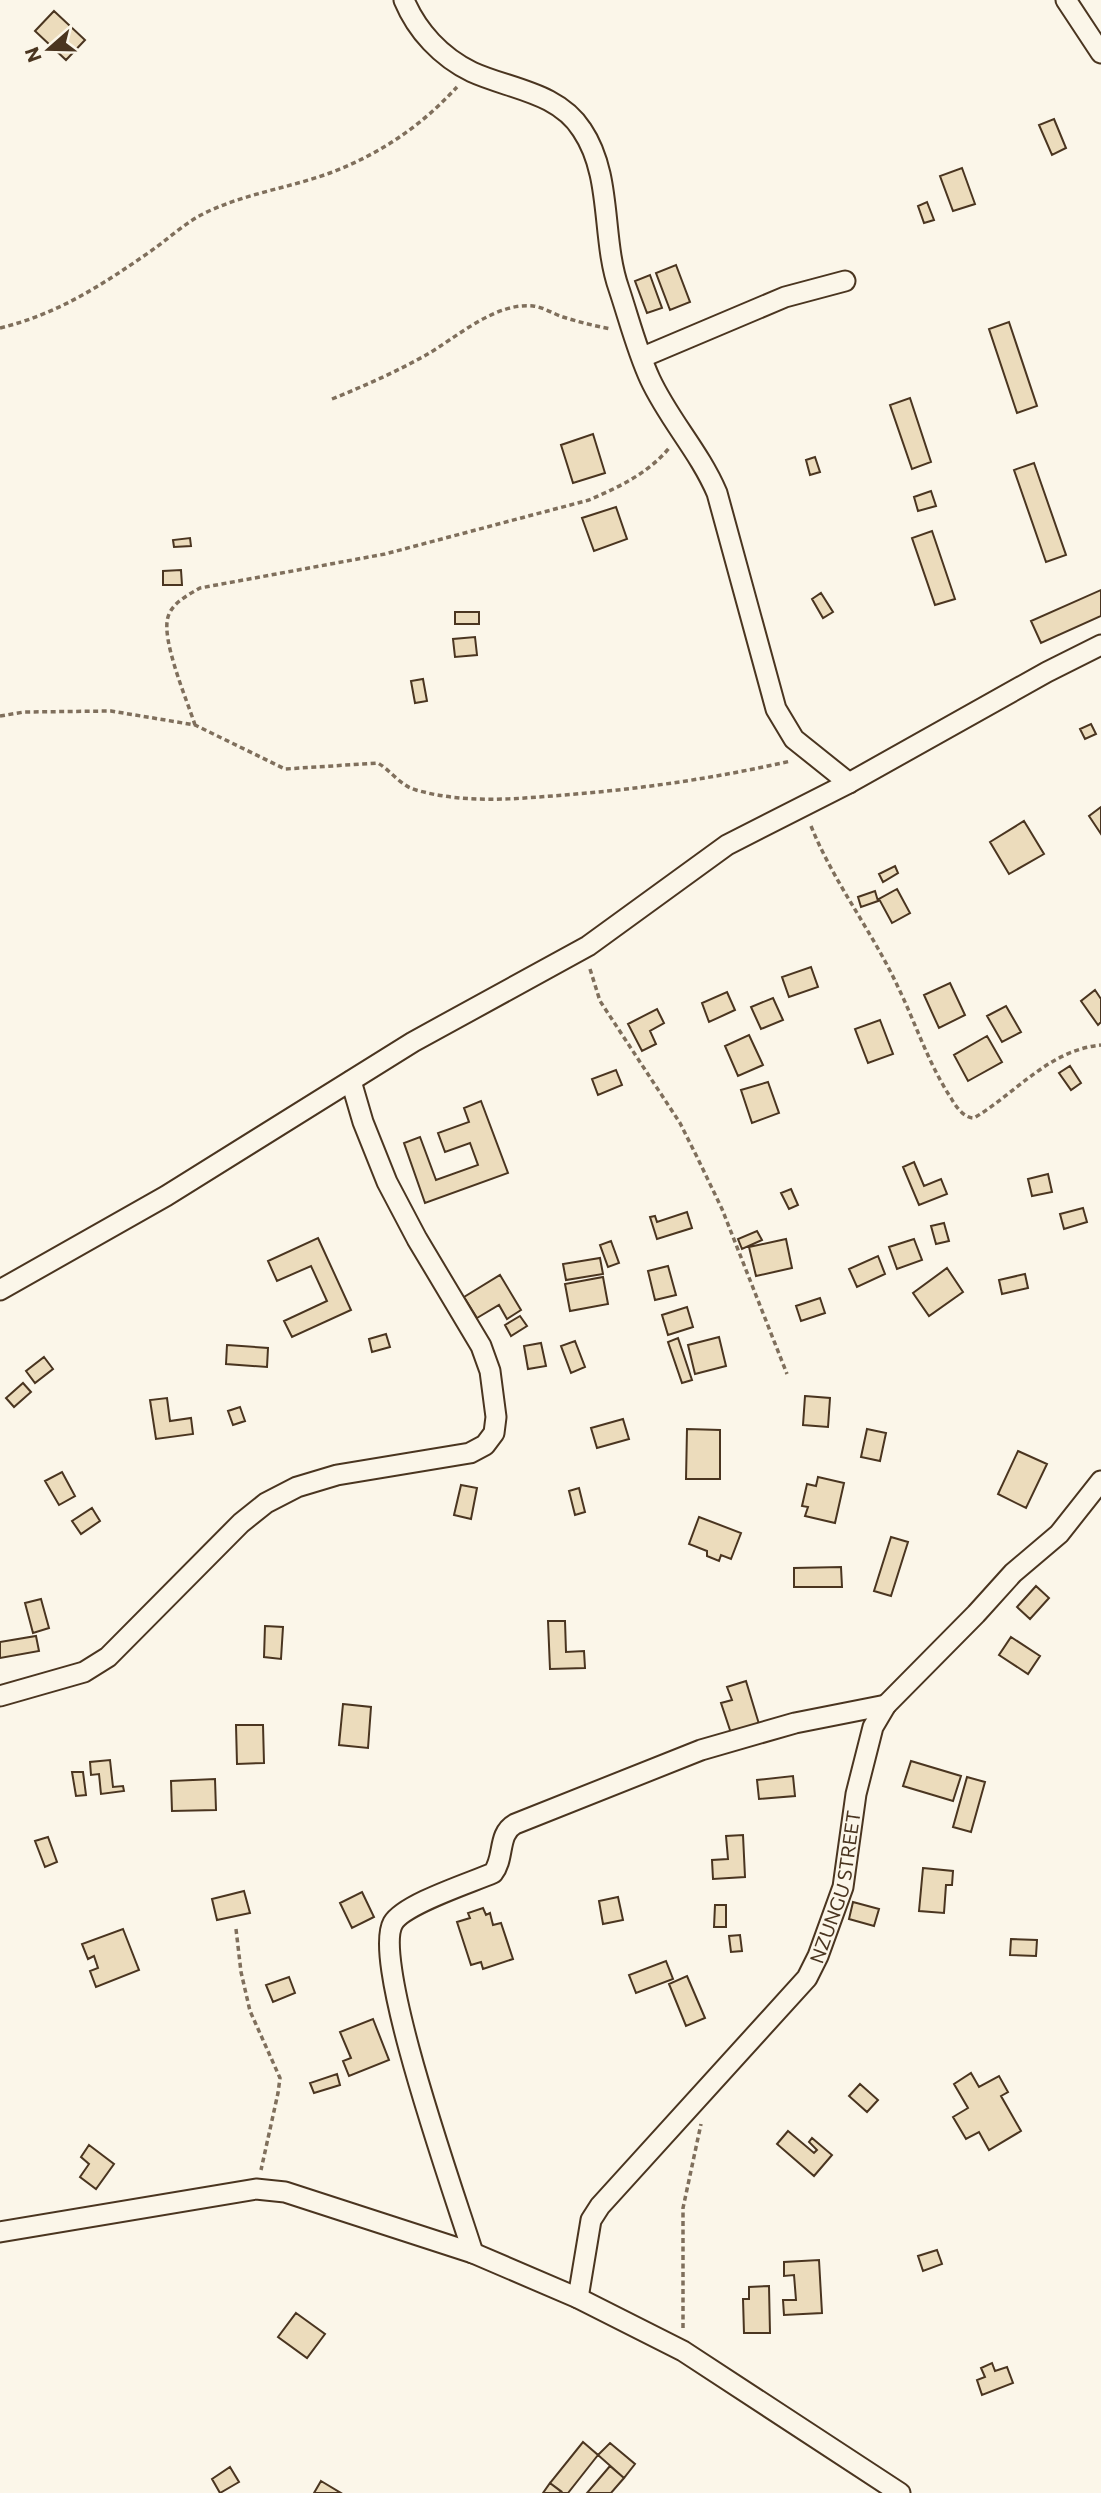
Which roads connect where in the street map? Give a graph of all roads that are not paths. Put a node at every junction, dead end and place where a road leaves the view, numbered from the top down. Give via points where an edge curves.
1 (404, 0) edge
2 (1066, 0) edge
3 (1101, 53) edge
4 (845, 281) dead end
5 (643, 357) junction
6 (1101, 645) edge
7 (849, 783) junction
8 (351, 1081) junction
9 (0, 1290) edge
10 (1101, 1481) edge
11 (0, 1696) edge
12 (886, 1705) junction
13 (0, 2232) edge
14 (474, 2253) junction
15 (578, 2298) junction
16 (900, 2493) edge

1 - 5 street via 418,27 449,59 471,72 551,101 582,128 598,168 613,269
2 - 3 street
4 - 5 street via 785,297
5 - 7 street via 650,379 717,493 776,709 794,740
6 - 7 street
7 - 8 street via 726,845 588,946
8 - 9 street via 166,1196
8 - 11 street via 387,1182 481,1346 490,1371 494,1433 470,1453 337,1475 297,1487 241,1523 97,1666
10 - 12 street, NZUNGU STREET via 1059,1534 1013,1573
12 - 14 street via 796,1723 701,1750 515,1824 505,1834 499,1866 493,1873 404,1910 392,1924 388,1945 405,2042
12 - 15 street, NZUNGU STREET via 873,1727 856,1794 843,1886 807,1978 600,2206 591,2220
13 - 14 street via 256,2189 285,2192
14 - 15 street
15 - 16 street via 683,2351

